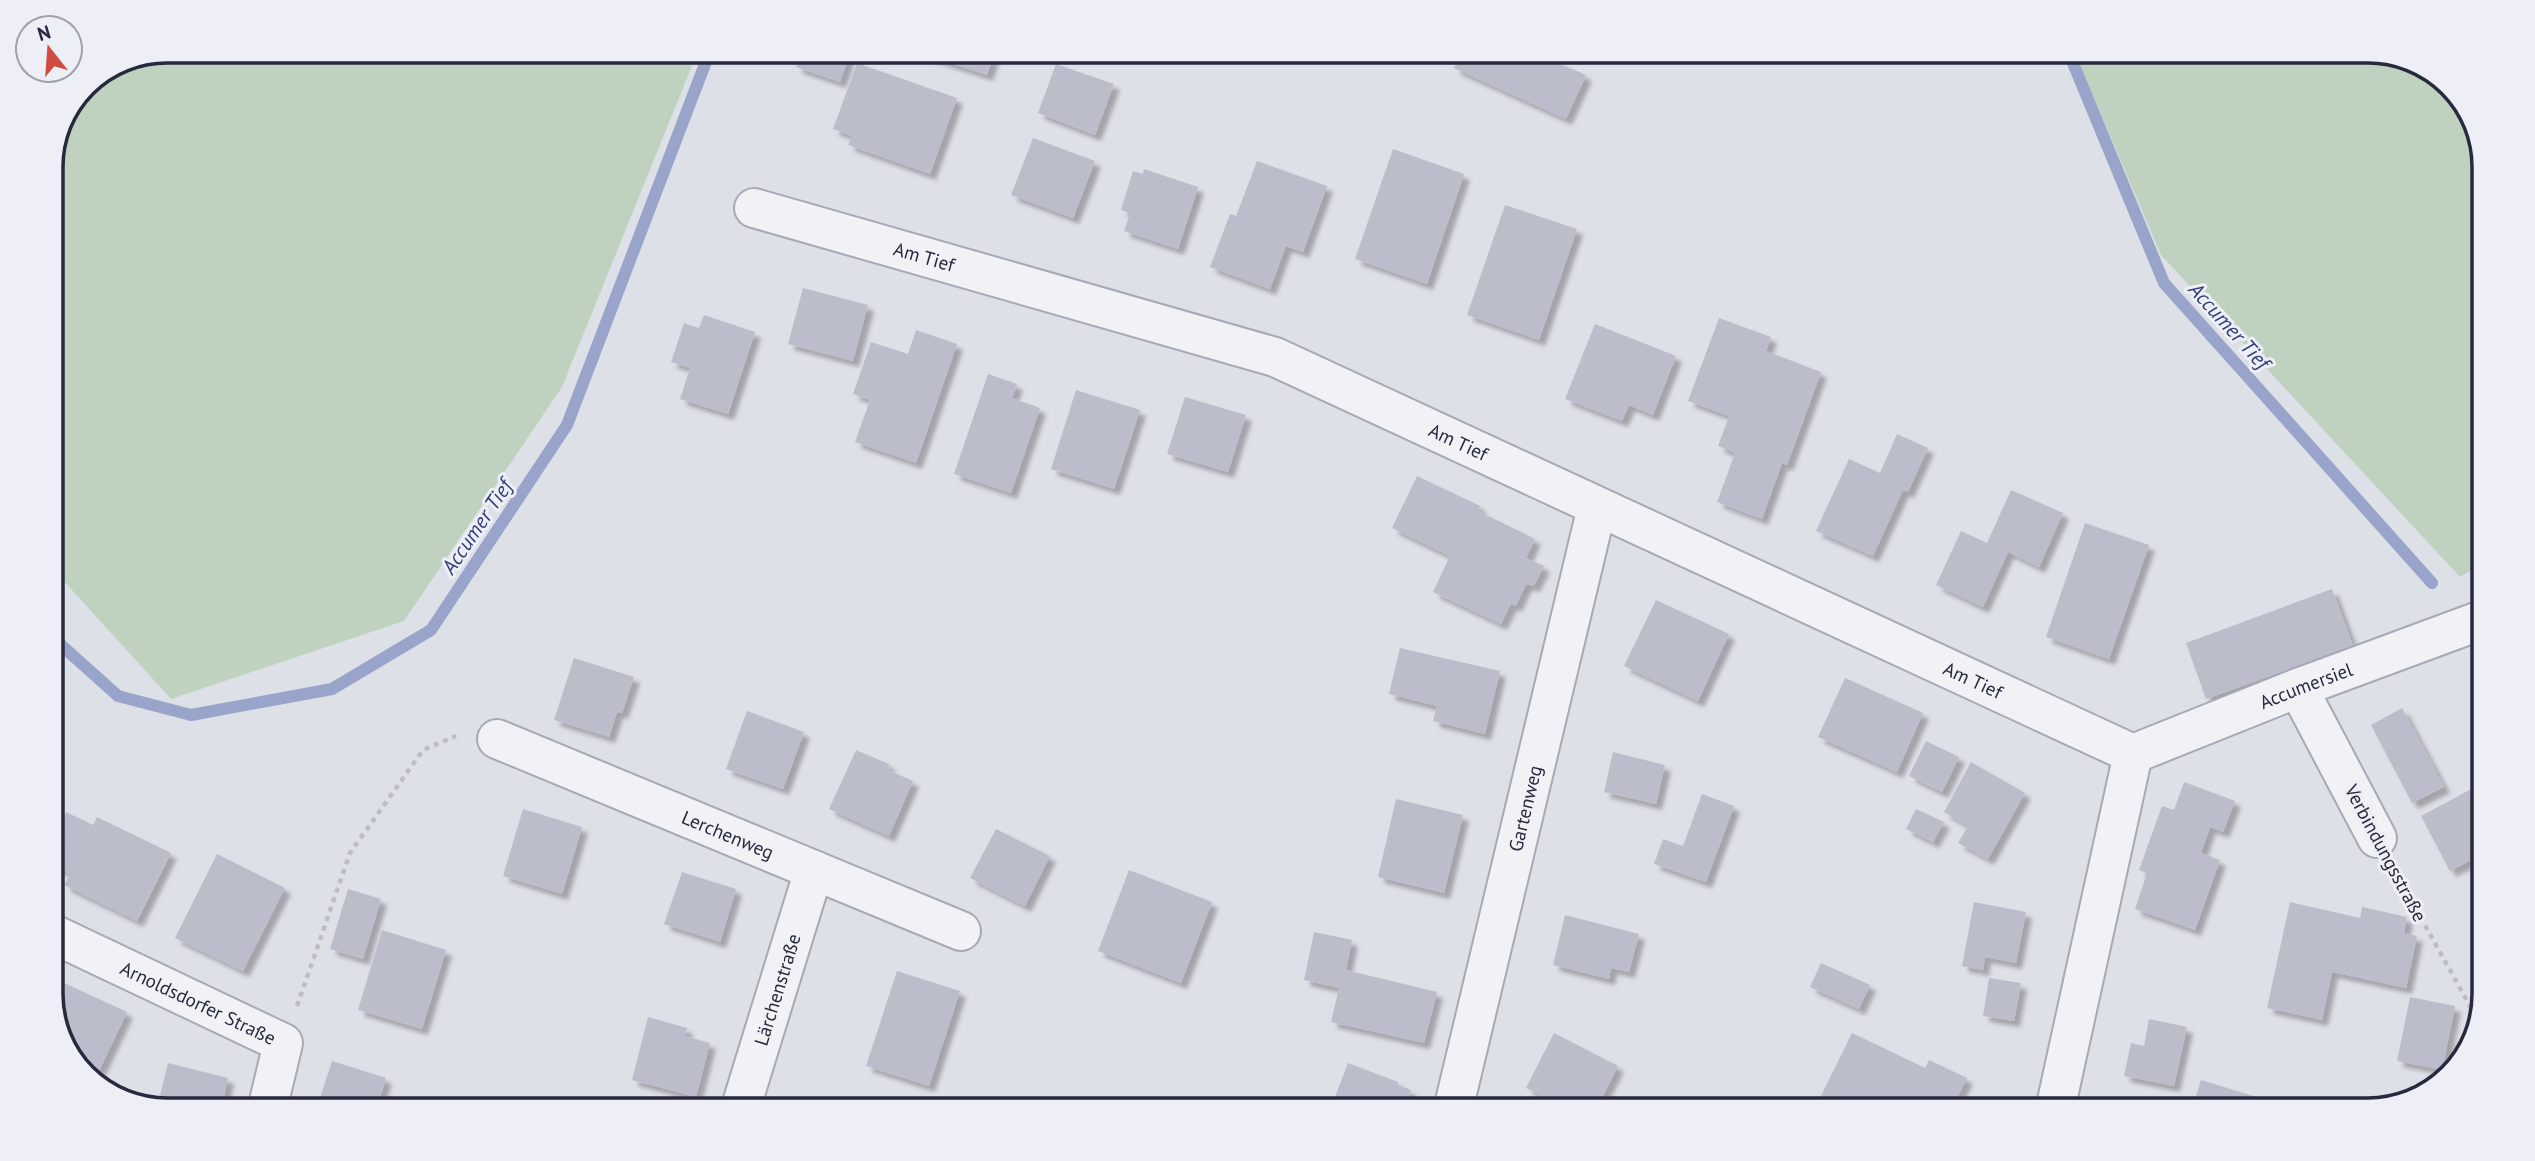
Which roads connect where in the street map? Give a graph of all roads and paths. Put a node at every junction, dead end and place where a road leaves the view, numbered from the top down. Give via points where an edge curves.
1 (754, 208) dead end
2 (1597, 508) junction
3 (2472, 624) edge
4 (2298, 688) junction
5 (497, 739) joint
6 (2133, 754) junction
7 (2377, 838) joint
8 (814, 870) junction
9 (961, 931) dead end
10 (63, 939) edge
11 (2471, 1008) edge
12 (284, 1043) junction
13 (270, 1098) edge
14 (744, 1098) edge
15 (1456, 1098) edge
16 (2058, 1098) edge

1 - 2 street, Am Tief via 1275,357
2 - 6 street, Am Tief
2 - 15 street, Gartenweg
3 - 4 street, Accumersiel
4 - 6 street, Accumersiel
4 - 7 street, Verbindungsstraße
5 - 8 street, Lerchenweg
5 - 12 path via 470,730 423,750 350,853
6 - 16 street
7 - 11 path, Verbindungsstraße
8 - 9 street, Lerchenweg
8 - 14 street, Lärchenstraße
10 - 12 street, Arnoldsdorfer Straße
12 - 13 street, Arnoldsdorfer Straße

